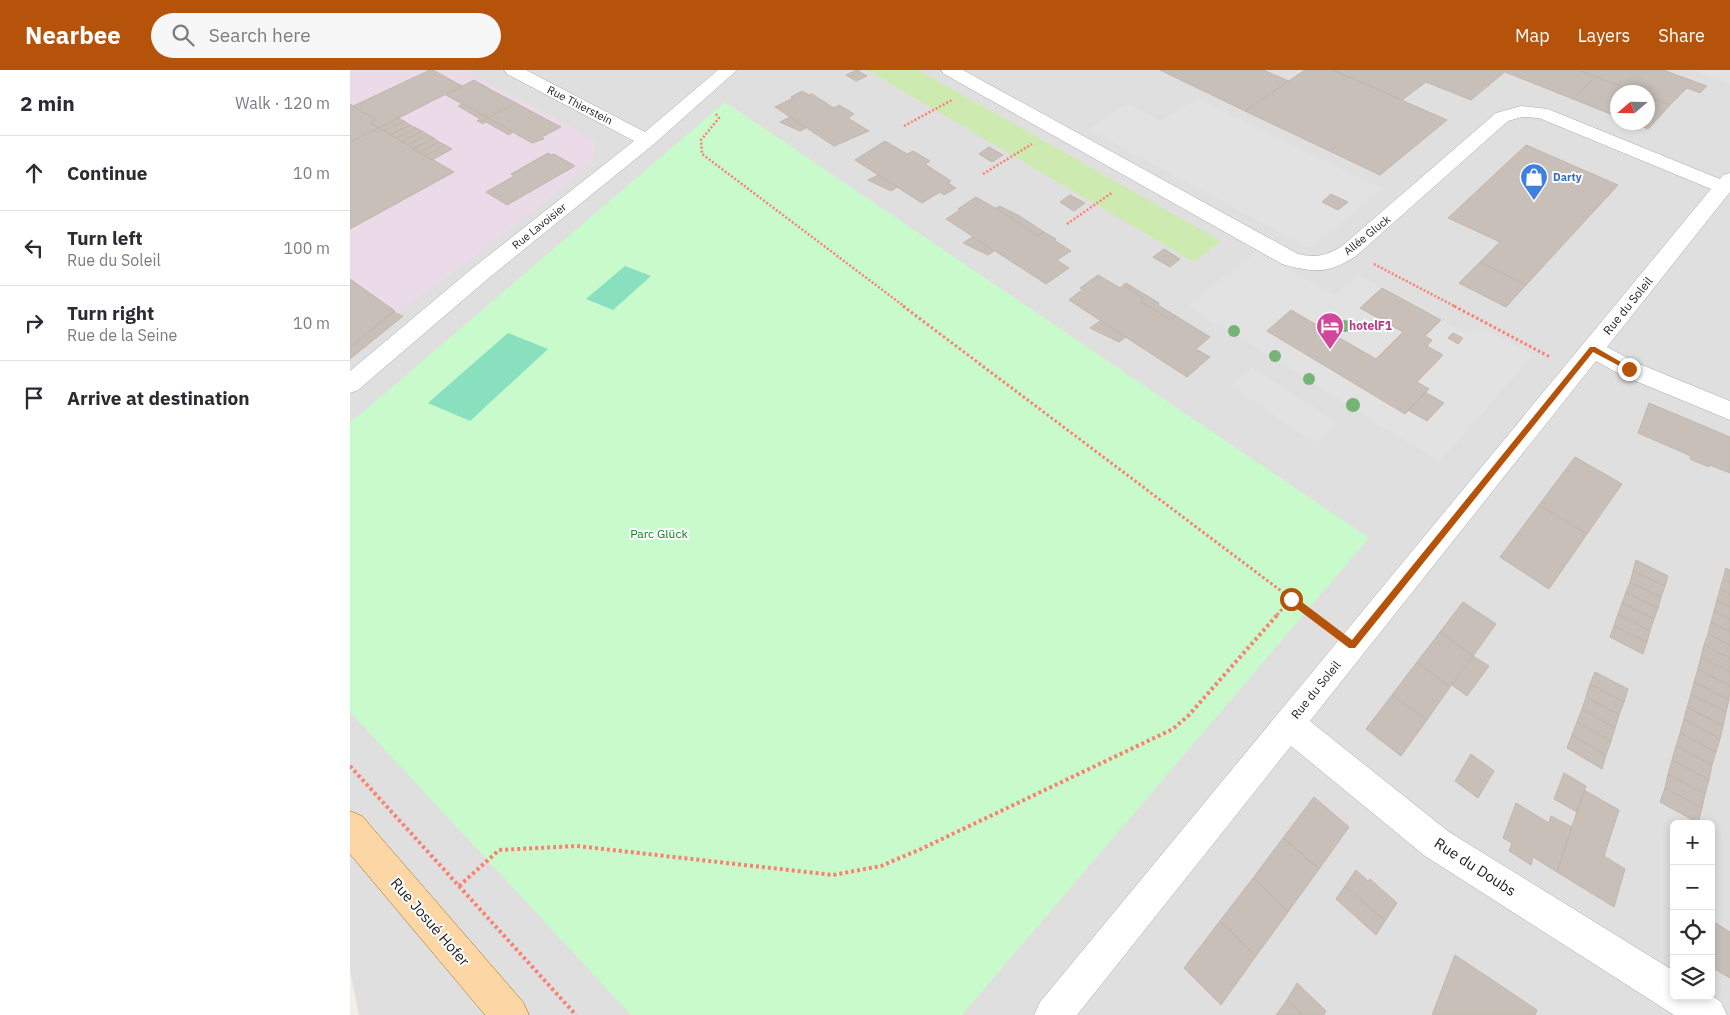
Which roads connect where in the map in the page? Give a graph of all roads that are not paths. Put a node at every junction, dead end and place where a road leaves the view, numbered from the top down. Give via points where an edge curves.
1 (513, 70) edge
2 (728, 70) edge
3 (950, 70) edge
4 (647, 140) junction
5 (1727, 183) edge
6 (1592, 349) junction
7 (350, 384) edge
8 (1730, 411) edge
9 (1289, 724) junction
10 (350, 828) edge
11 (1670, 990) edge
12 (1684, 1000) edge
13 (510, 1015) edge
14 (1053, 1015) edge
15 (1708, 1015) edge

1 - 4 street, Rue Thierstein
2 - 4 street, Rue Lavoisier
3 - 5 street, Allée Gluck via 1290,259 1309,265 1330,263 1349,251 1502,117 1521,110 1542,112
4 - 7 street, Rue Lavoisier via 482,272
5 - 6 street, Rue du Soleil
6 - 8 street via 1629,369
6 - 9 street, Rue du Soleil
9 - 11 street, Rue du Doubs via 1437,844
9 - 14 street, Rue du Soleil
10 - 13 main road, Rue Josué Hofer
12 - 15 street

